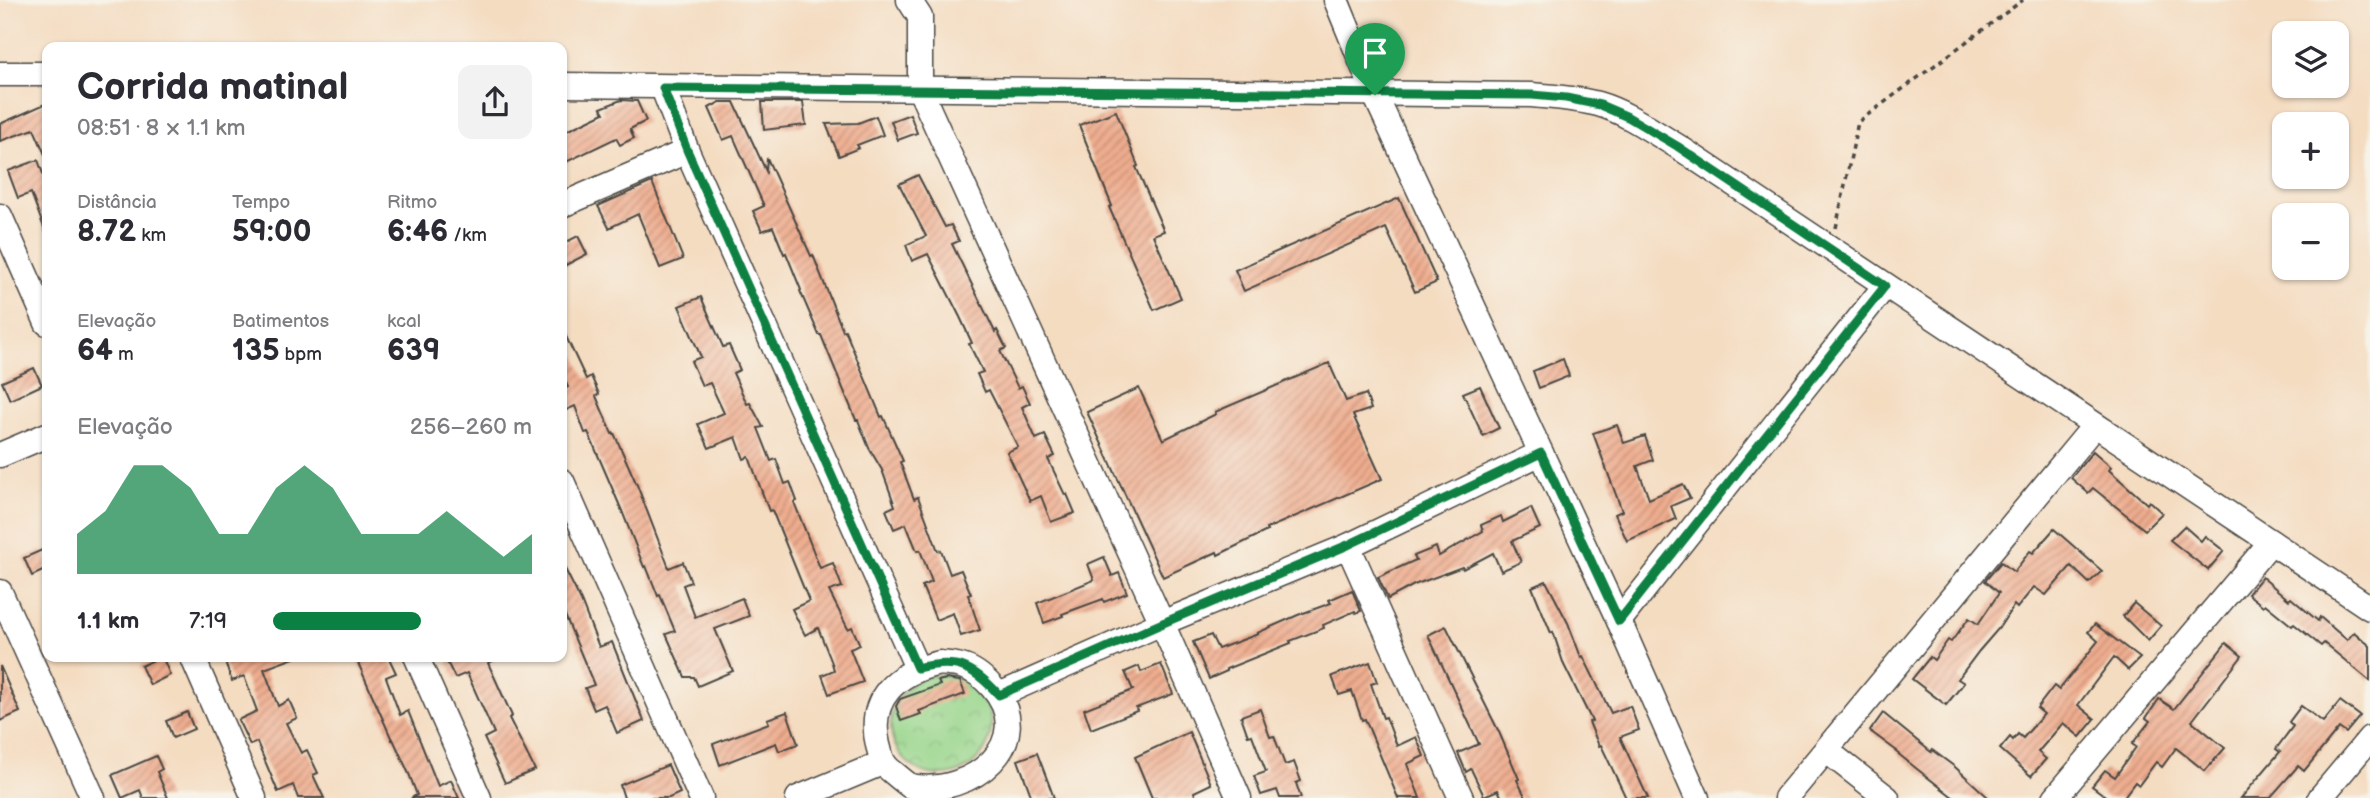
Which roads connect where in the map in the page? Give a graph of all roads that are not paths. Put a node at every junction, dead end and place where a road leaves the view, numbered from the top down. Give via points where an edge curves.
1 (909, 0) edge
2 (1336, 0) edge
3 (0, 74) edge
4 (42, 74) edge
5 (567, 85) edge
6 (663, 88) junction
7 (920, 90) junction
8 (1375, 95) junction
9 (687, 150) junction
10 (567, 203) edge
11 (0, 216) edge
12 (1885, 286) junction
13 (42, 312) edge
14 (2095, 425) junction
15 (42, 437) edge
16 (1541, 453) junction
17 (0, 455) edge
18 (567, 492) edge
19 (2271, 542) junction
20 (1348, 545) junction
21 (0, 593) edge
22 (2370, 608) edge
23 (1619, 621) junction
24 (1163, 623) junction
25 (195, 662) edge
26 (419, 662) edge
27 (917, 668) junction
28 (999, 695) junction
29 (2370, 738) edge
30 (1827, 751) junction
31 (882, 763) junction
32 (974, 792) edge
33 (93, 798) edge
34 (254, 798) edge
35 (479, 798) edge
36 (701, 798) edge
37 (798, 798) edge
38 (1239, 798) edge
39 (1461, 798) edge
40 (1697, 798) edge
41 (1786, 798) edge
42 (1887, 798) edge
43 (2055, 798) edge
44 (2320, 798) edge

1 - 7 street via 919,17
2 - 8 street
3 - 4 street
5 - 6 street
6 - 7 street
6 - 9 street
7 - 8 street
7 - 24 street
8 - 12 street via 1532,95 1600,105 1677,146
8 - 16 street
9 - 10 street
9 - 27 street
11 - 13 street
12 - 14 street
12 - 23 street
14 - 19 street
14 - 30 street
15 - 17 street
16 - 20 street
16 - 23 street
18 - 36 street
19 - 22 street
19 - 43 street
20 - 24 street
20 - 39 street
21 - 33 street
23 - 40 street
24 - 28 street
24 - 38 street
25 - 34 street
26 - 35 street
27 - 28 street via 940,663 963,666 984,678
27 - 31 street via 902,676 881,704 877,730
28 - 32 street via 1007,715 1008,737 1002,757
29 - 44 street
30 - 41 street
30 - 42 street
31 - 32 street via 910,786 930,793
31 - 37 street

